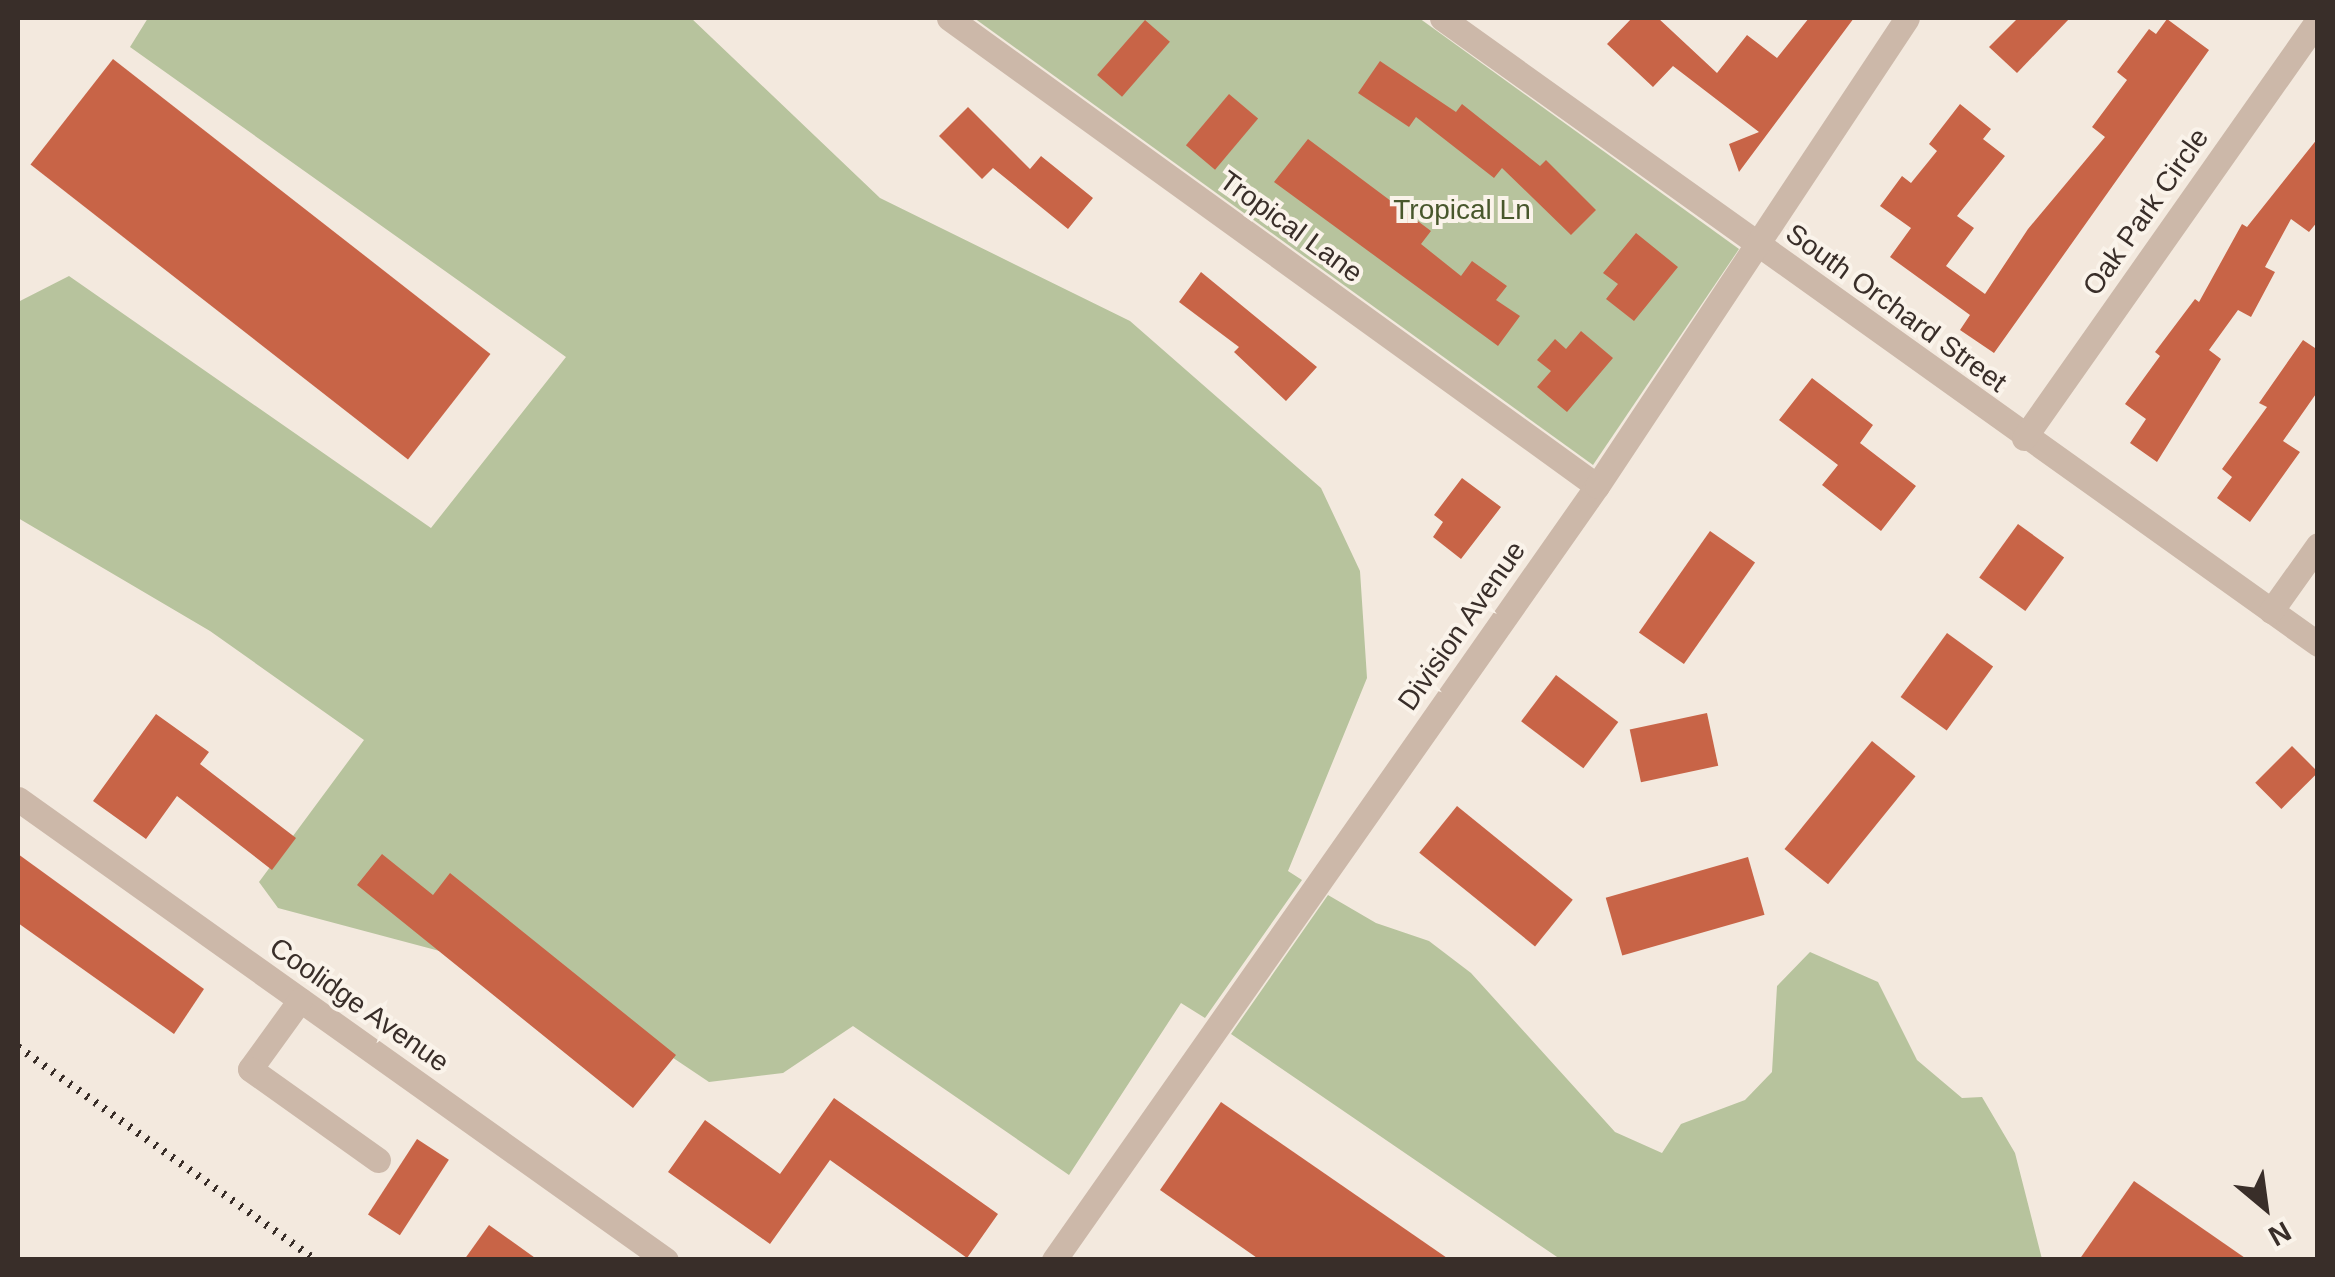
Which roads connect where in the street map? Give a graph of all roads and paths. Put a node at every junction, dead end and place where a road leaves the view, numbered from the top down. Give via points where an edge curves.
1 (949, 18) edge
2 (1442, 18) edge
3 (1908, 18) edge
4 (2318, 20) edge
5 (1759, 246) junction
6 (2024, 438) junction
7 (1597, 486) junction
8 (2318, 545) edge
9 (2270, 611) junction
10 (2318, 644) edge
11 (18, 799) edge
12 (300, 1000) junction
13 (378, 1160) dead end
14 (666, 1260) edge
15 (1054, 1260) edge

1 - 7 street, Tropical Lane
2 - 5 street, South Orchard Street
3 - 5 street, Division Avenue
4 - 6 street, Oak Park Circle
5 - 6 street, South Orchard Street
5 - 7 street, Division Avenue
6 - 9 street, South Orchard Street
7 - 15 street, Division Avenue
8 - 9 street
9 - 10 street, South Orchard Street
11 - 12 street, Coolidge Avenue
12 - 13 street via 250,1069
12 - 14 street, Coolidge Avenue

